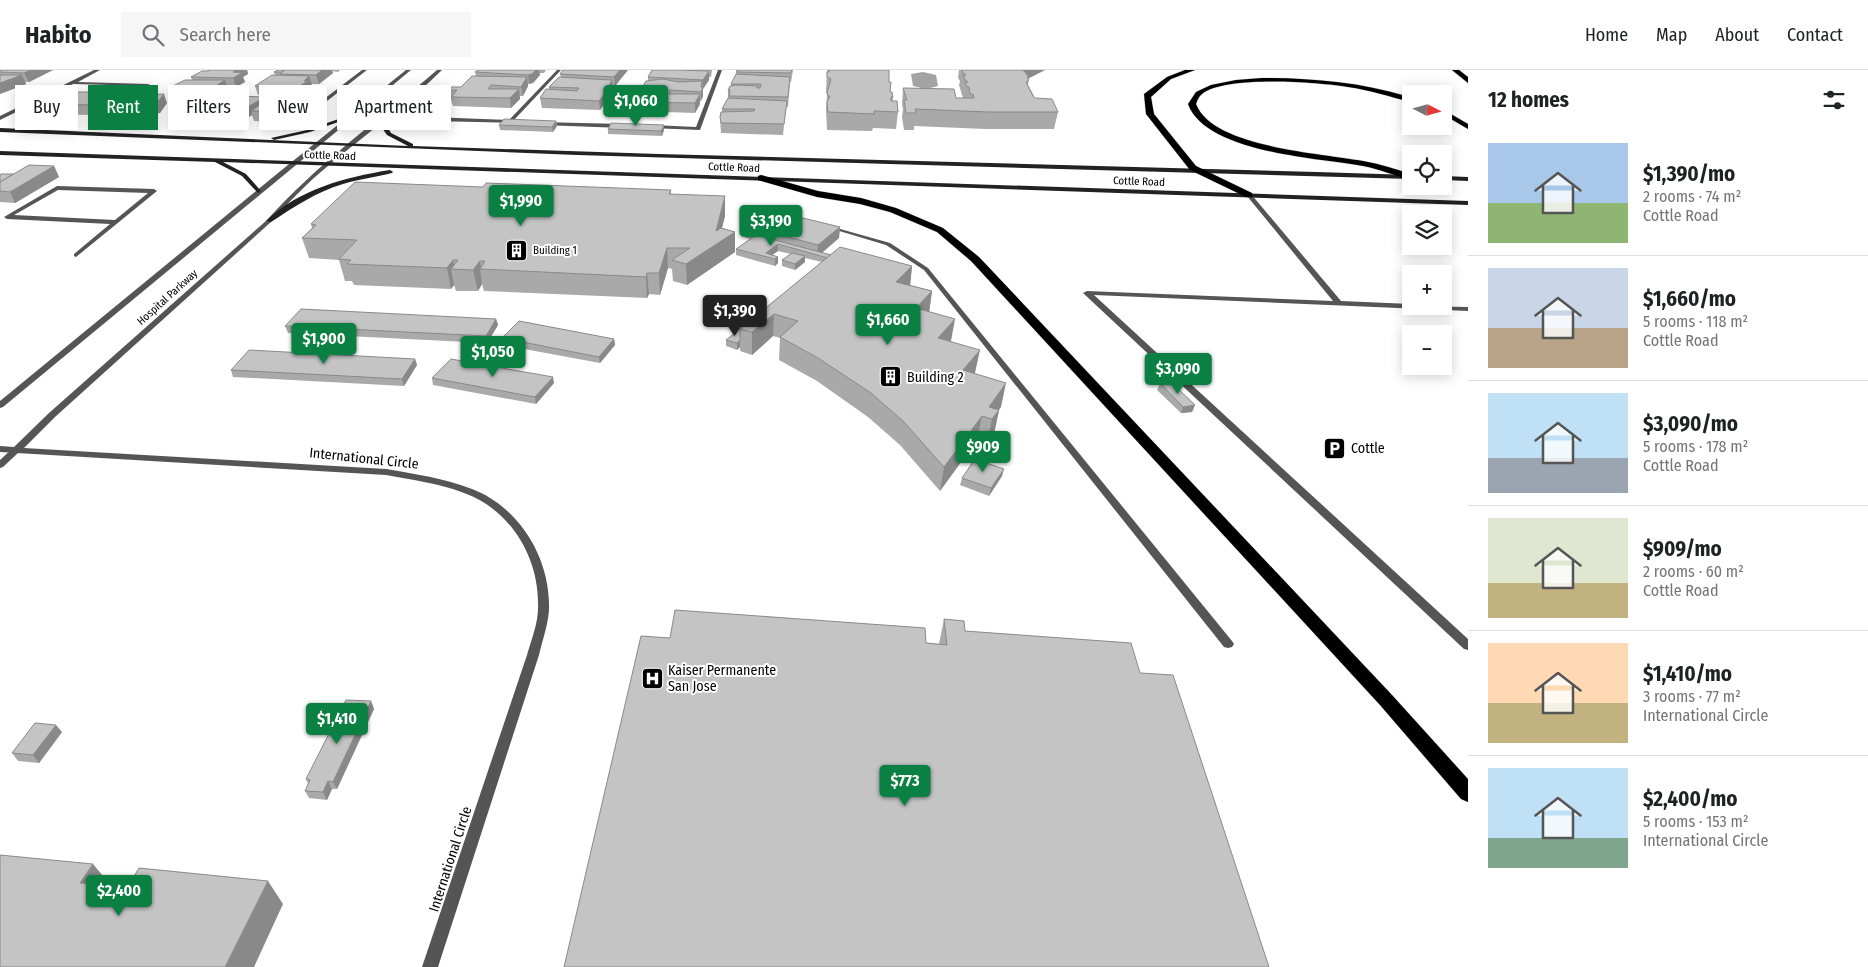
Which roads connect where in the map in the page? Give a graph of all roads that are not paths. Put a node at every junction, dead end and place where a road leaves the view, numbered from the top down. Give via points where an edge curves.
1 (98, 70) edge
2 (365, 70) edge
3 (408, 70) edge
4 (440, 70) edge
5 (559, 70) edge
6 (720, 70) edge
7 (1192, 70) edge
8 (1455, 70) edge
9 (1468, 81) edge
10 (71, 83) junction
11 (148, 85) dead end
12 (390, 85) edge
13 (423, 85) edge
14 (327, 98) edge
15 (1402, 98) edge
16 (1452, 117) edge
17 (0, 118) edge
18 (451, 120) edge
19 (337, 121) edge
20 (510, 122) junction
21 (520, 122) edge
22 (540, 123) edge
23 (629, 126) edge
24 (649, 127) edge
25 (1468, 127) edge
26 (337, 128) edge
27 (0, 130) edge
28 (367, 130) edge
29 (386, 130) edge
30 (256, 142) junction
31 (317, 144) junction
32 (348, 145) junction
33 (416, 147) junction
34 (0, 154) edge
35 (215, 161) junction
36 (292, 164) junction
37 (325, 165) junction
38 (413, 168) junction
39 (1193, 168) junction
40 (1402, 174) edge
41 (1402, 177) edge
42 (762, 178) junction
43 (1452, 178) edge
44 (1468, 179) edge
45 (258, 191) junction
46 (1249, 195) junction
47 (1468, 203) edge
48 (4, 217) edge
49 (268, 221) junction
50 (116, 222) junction
51 (819, 223) edge
52 (76, 255) dead end
53 (1339, 304) junction
54 (1468, 309) edge
55 (0, 405) edge
56 (0, 449) edge
57 (16, 450) junction
58 (0, 465) edge
59 (1228, 644) dead end
60 (1468, 646) edge
61 (1468, 792) edge
62 (430, 967) edge

1 - 10 street
2 - 14 street
3 - 12 street, Hospital Parkway
4 - 13 street, Hospital Parkway
5 - 20 street
6 - 24 street via 698,128
7 - 39 highway via 1169,78 1147,96 1150,114
8 - 9 highway
10 - 11 street
10 - 17 street
15 - 40 highway via 1347,85 1267,79 1210,85 1195,96 1192,104 1195,112 1210,126 1246,142 1300,155 1370,165
16 - 25 highway
18 - 20 street
19 - 30 main road
20 - 21 street
22 - 23 street
26 - 31 street, Hospital Parkway
27 - 30 main road, Cottle Road
28 - 32 street, Hospital Parkway
29 - 33 main road
30 - 31 main road, Cottle Road
31 - 32 main road, Cottle Road
31 - 36 street, Hospital Parkway
32 - 33 main road, Cottle Road
32 - 37 street, Hospital Parkway
33 - 39 main road, Cottle Road
34 - 35 main road, Cottle Road
35 - 36 main road, Cottle Road
35 - 45 main road via 244,175
36 - 37 main road, Cottle Road
36 - 45 street, Hospital Parkway
37 - 38 main road, Cottle Road
37 - 49 street, Hospital Parkway
38 - 42 main road, Cottle Road
38 - 49 main road via 330,185 298,200
39 - 41 main road, Cottle Road
39 - 46 highway
42 - 46 main road, Cottle Road
42 - 61 highway via 893,210 940,230 975,258
43 - 44 main road
45 - 55 street, Hospital Parkway
46 - 47 main road, Cottle Road
46 - 53 street
48 - 50 street
48 - 50 street via 57,188 154,191
49 - 57 street, Hospital Parkway
50 - 52 street
51 - 59 street via 888,244 926,269
53 - 54 street
53 - 60 street via 1087,294
56 - 57 street, International Circle
57 - 58 street, Hospital Parkway
57 - 62 street, International Circle via 386,472 466,489 494,502 522,531 539,567 544,604 534,655

